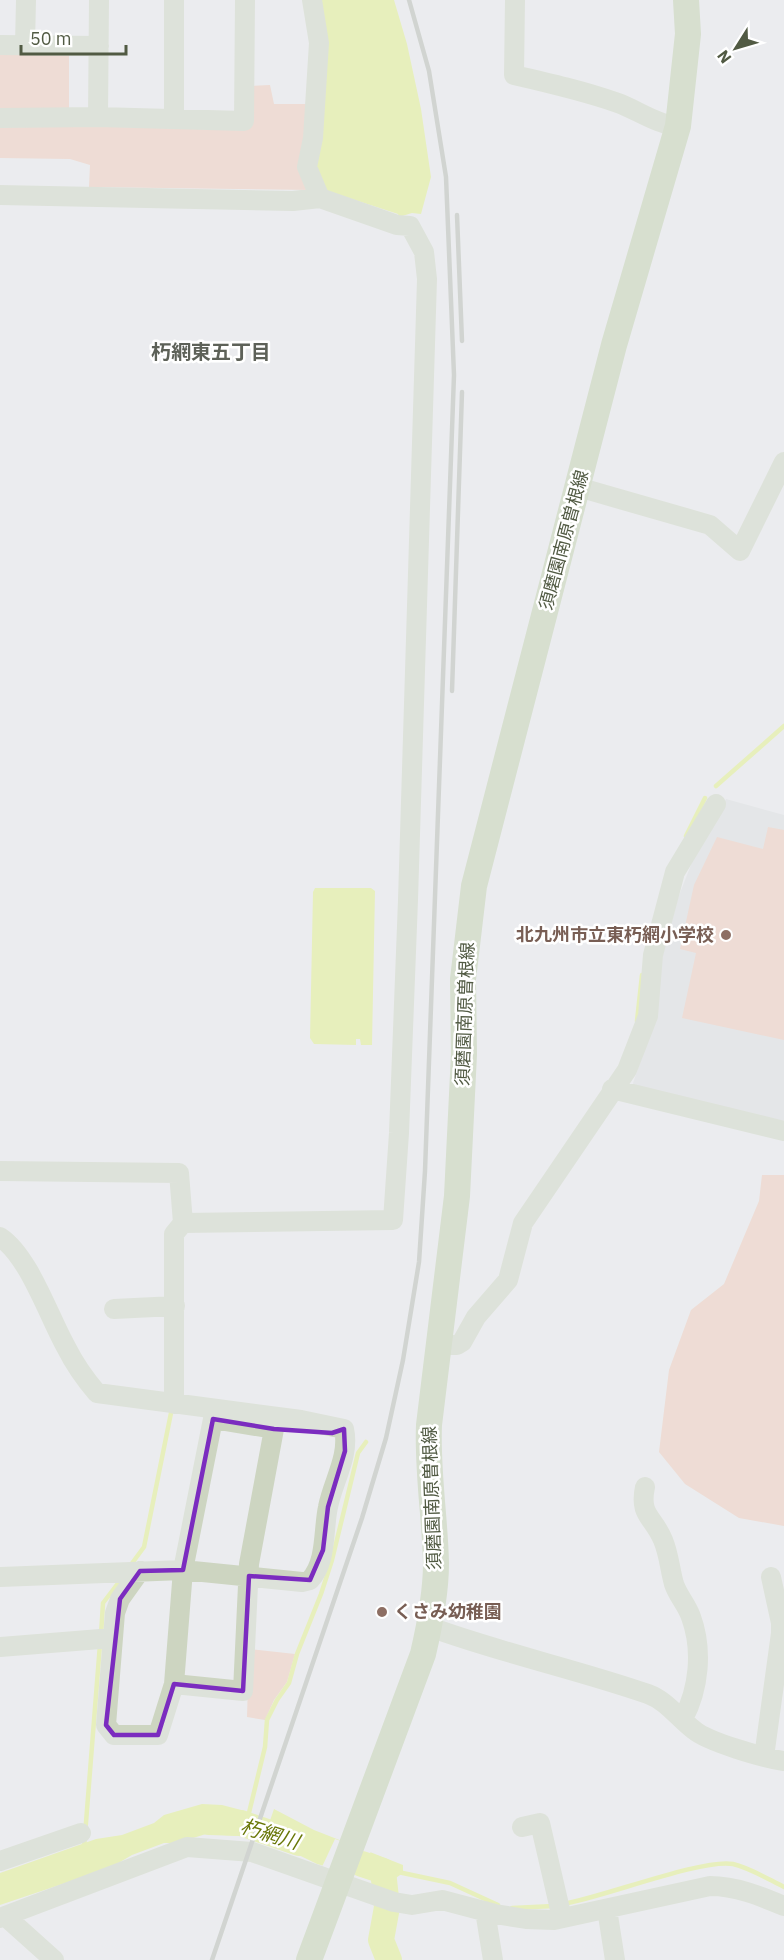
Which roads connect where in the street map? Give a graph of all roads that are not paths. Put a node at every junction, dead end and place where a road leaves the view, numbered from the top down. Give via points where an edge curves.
1 (26, 0) edge
2 (99, 0) edge
3 (174, 0) edge
4 (245, 0) edge
5 (312, 0) edge
6 (516, 0) edge
7 (686, 0) edge
8 (0, 45) edge
9 (25, 45) junction
10 (99, 46) junction
11 (98, 117) junction
12 (0, 118) edge
13 (174, 119) junction
14 (678, 126) junction
15 (0, 195) edge
16 (320, 198) junction
17 (784, 462) edge
18 (578, 486) junction
19 (716, 804) dead end
20 (612, 1089) junction
21 (784, 1131) edge
22 (0, 1171) edge
23 (183, 1223) junction
24 (0, 1238) edge
25 (175, 1306) junction
26 (114, 1309) dead end
27 (440, 1343) junction
28 (174, 1404) junction
29 (274, 1429) junction
30 (344, 1429) junction
31 (645, 1487) dead end
32 (183, 1570) junction
33 (131, 1571) junction
34 (249, 1576) junction
35 (0, 1577) edge
36 (771, 1577) dead end
37 (430, 1627) junction
38 (105, 1639) junction
39 (0, 1647) edge
40 (174, 1684) junction
41 (683, 1719) junction
42 (765, 1757) junction
43 (784, 1761) edge
44 (522, 1827) dead end
45 (81, 1833) dead end
46 (0, 1861) edge
47 (340, 1881) junction
48 (784, 1906) edge
49 (607, 1908) junction
50 (560, 1909) junction
51 (485, 1911) junction
52 (2, 1917) edge
53 (54, 1960) edge
54 (309, 1960) edge
55 (493, 1960) edge
56 (615, 1960) edge

1 - 9 street
2 - 10 street
3 - 13 street
4 - 13 street via 244,121
5 - 16 street via 319,43 308,166
6 - 14 street via 514,75 585,91 668,126
7 - 14 main road, 須磨園南原曽根線 via 688,34
8 - 9 street
9 - 10 street
10 - 11 street
11 - 12 street
11 - 13 street
14 - 18 main road, 須磨園南原曽根線 via 614,345
15 - 16 street via 293,201
16 - 23 street via 410,226 424,252 427,279 408,900 393,1220
17 - 18 street via 740,551 710,525
18 - 27 main road, 須磨園南原曽根線 via 474,886 463,979 464,1054 457,1196
19 - 20 street via 675,872 653,955 648,1016 627,1070
20 - 21 street
20 - 27 street via 523,1223 508,1280 476,1317 462,1342
22 - 23 street via 179,1173
23 - 25 street via 174,1234
24 - 28 street via 31,1276 66,1349 97,1393
25 - 26 street
25 - 28 street
27 - 37 main road, 須磨園南原曽根線 via 428,1450 436,1565
28 - 30 street
29 - 30 street via 332,1433
29 - 32 street via 213,1419
29 - 34 street
30 - 34 street via 345,1451 328,1507 323,1550 313,1577 302,1582
31 - 41 street via 643,1509 664,1542 675,1586 695,1631 697,1675 693,1700
32 - 33 street
32 - 34 street
32 - 40 street
33 - 35 street
33 - 38 street
34 - 40 street via 243,1691
36 - 42 street via 781,1633
37 - 41 street via 500,1652 650,1695
37 - 47 main road, 須磨園南原曽根線
38 - 39 street
38 - 40 street via 106,1725 114,1735 158,1736
41 - 42 street via 695,1732
42 - 43 street
44 - 50 street via 540,1823
45 - 46 street
47 - 51 street via 387,1900 412,1905 442,1900
47 - 52 street via 252,1852 187,1847
47 - 54 main road, 須磨園南原曽根線
48 - 49 street via 758,1895 710,1886
49 - 50 street
49 - 56 street
50 - 51 street via 526,1920
51 - 55 street
52 - 53 street

